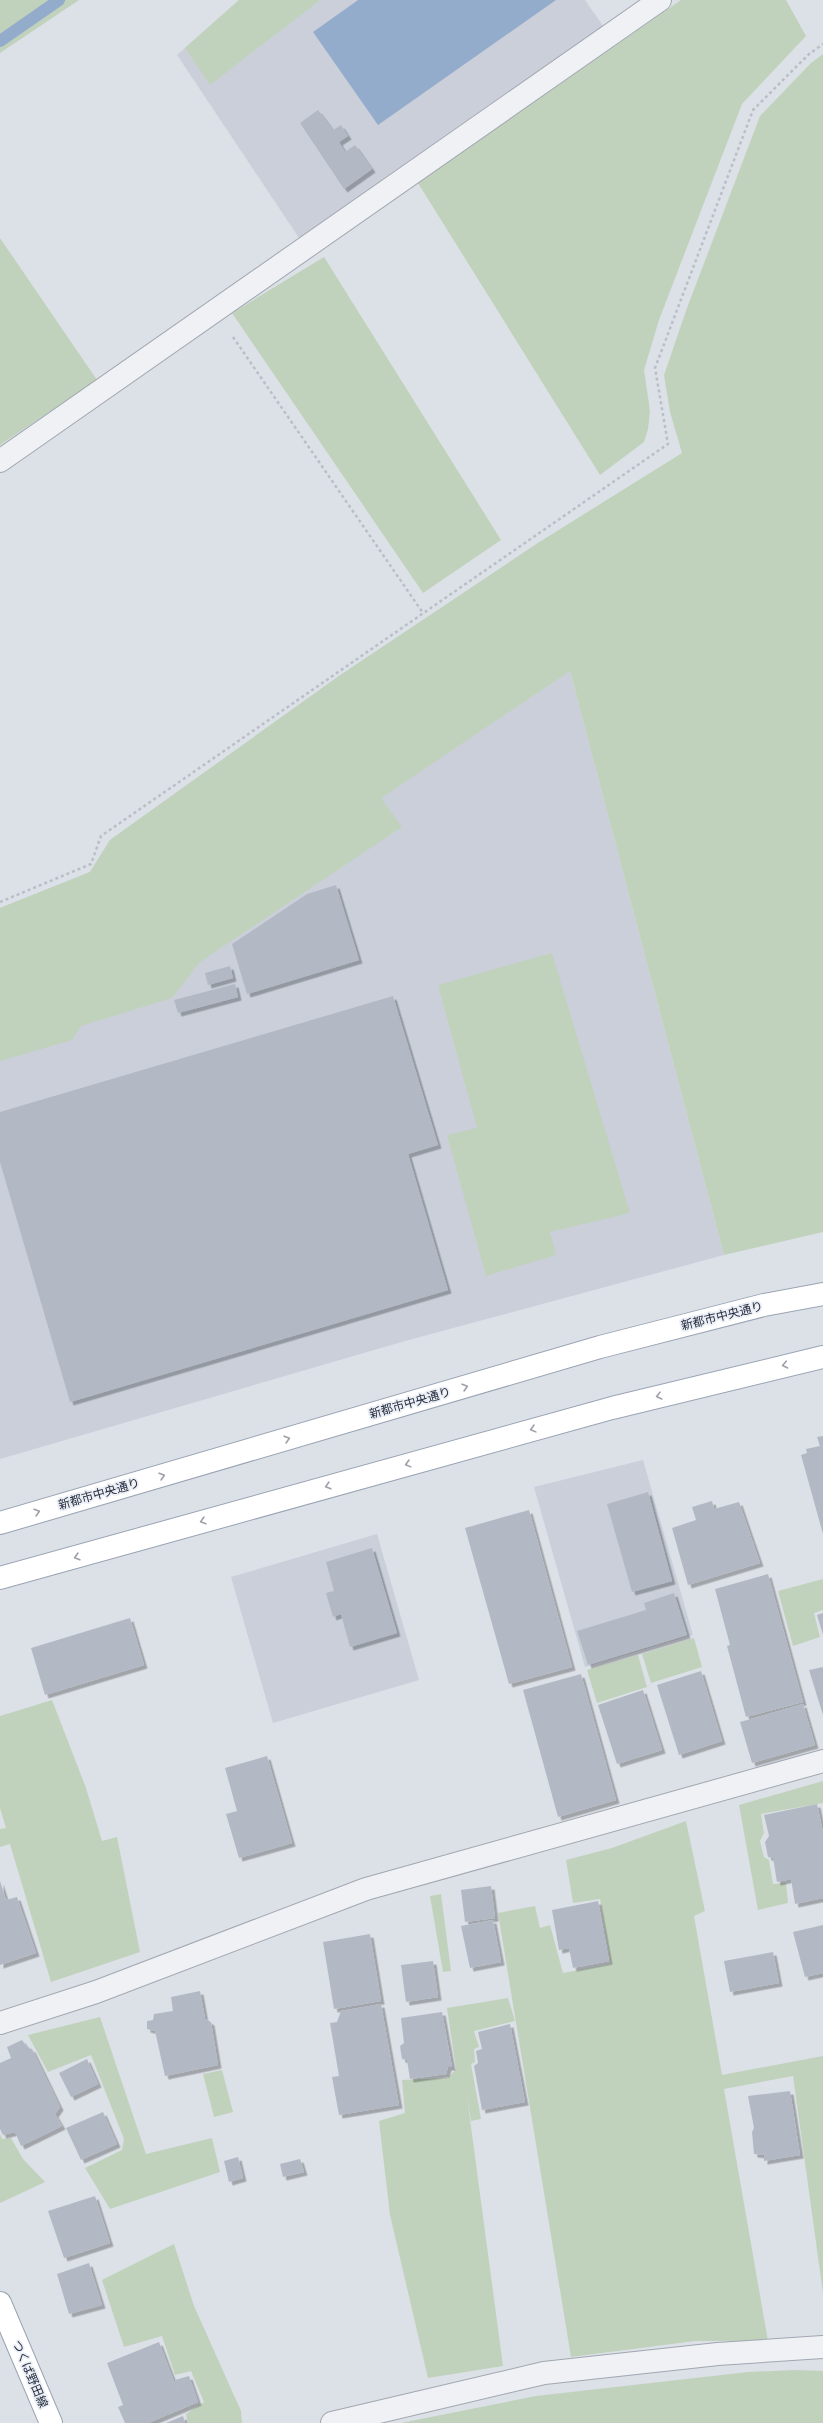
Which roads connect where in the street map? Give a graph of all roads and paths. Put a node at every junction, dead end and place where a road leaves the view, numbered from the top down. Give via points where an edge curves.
1 (660, 0) edge
2 (823, 44) edge
3 (214, 310) junction
4 (0, 461) edge
5 (423, 613) junction
6 (0, 902) edge
7 (823, 1294) edge
8 (823, 1357) edge
9 (0, 1523) edge
10 (0, 1578) edge
11 (823, 1761) edge
12 (0, 2023) edge
13 (0, 2303) edge
14 (823, 2347) edge
15 (51, 2423) edge
16 (332, 2423) edge

1 - 3 street
2 - 5 path via 809,54 753,110 654,368 668,444
3 - 4 street
3 - 5 path
5 - 6 path via 101,836 91,864
9 -> 7 main road, 新都市中央通り via 600,1347 764,1305
8 -> 10 main road via 612,1408
11 - 12 street via 366,1889 96,1992
13 - 15 main road, つくば野田線
14 - 16 street via 718,2354 544,2373

